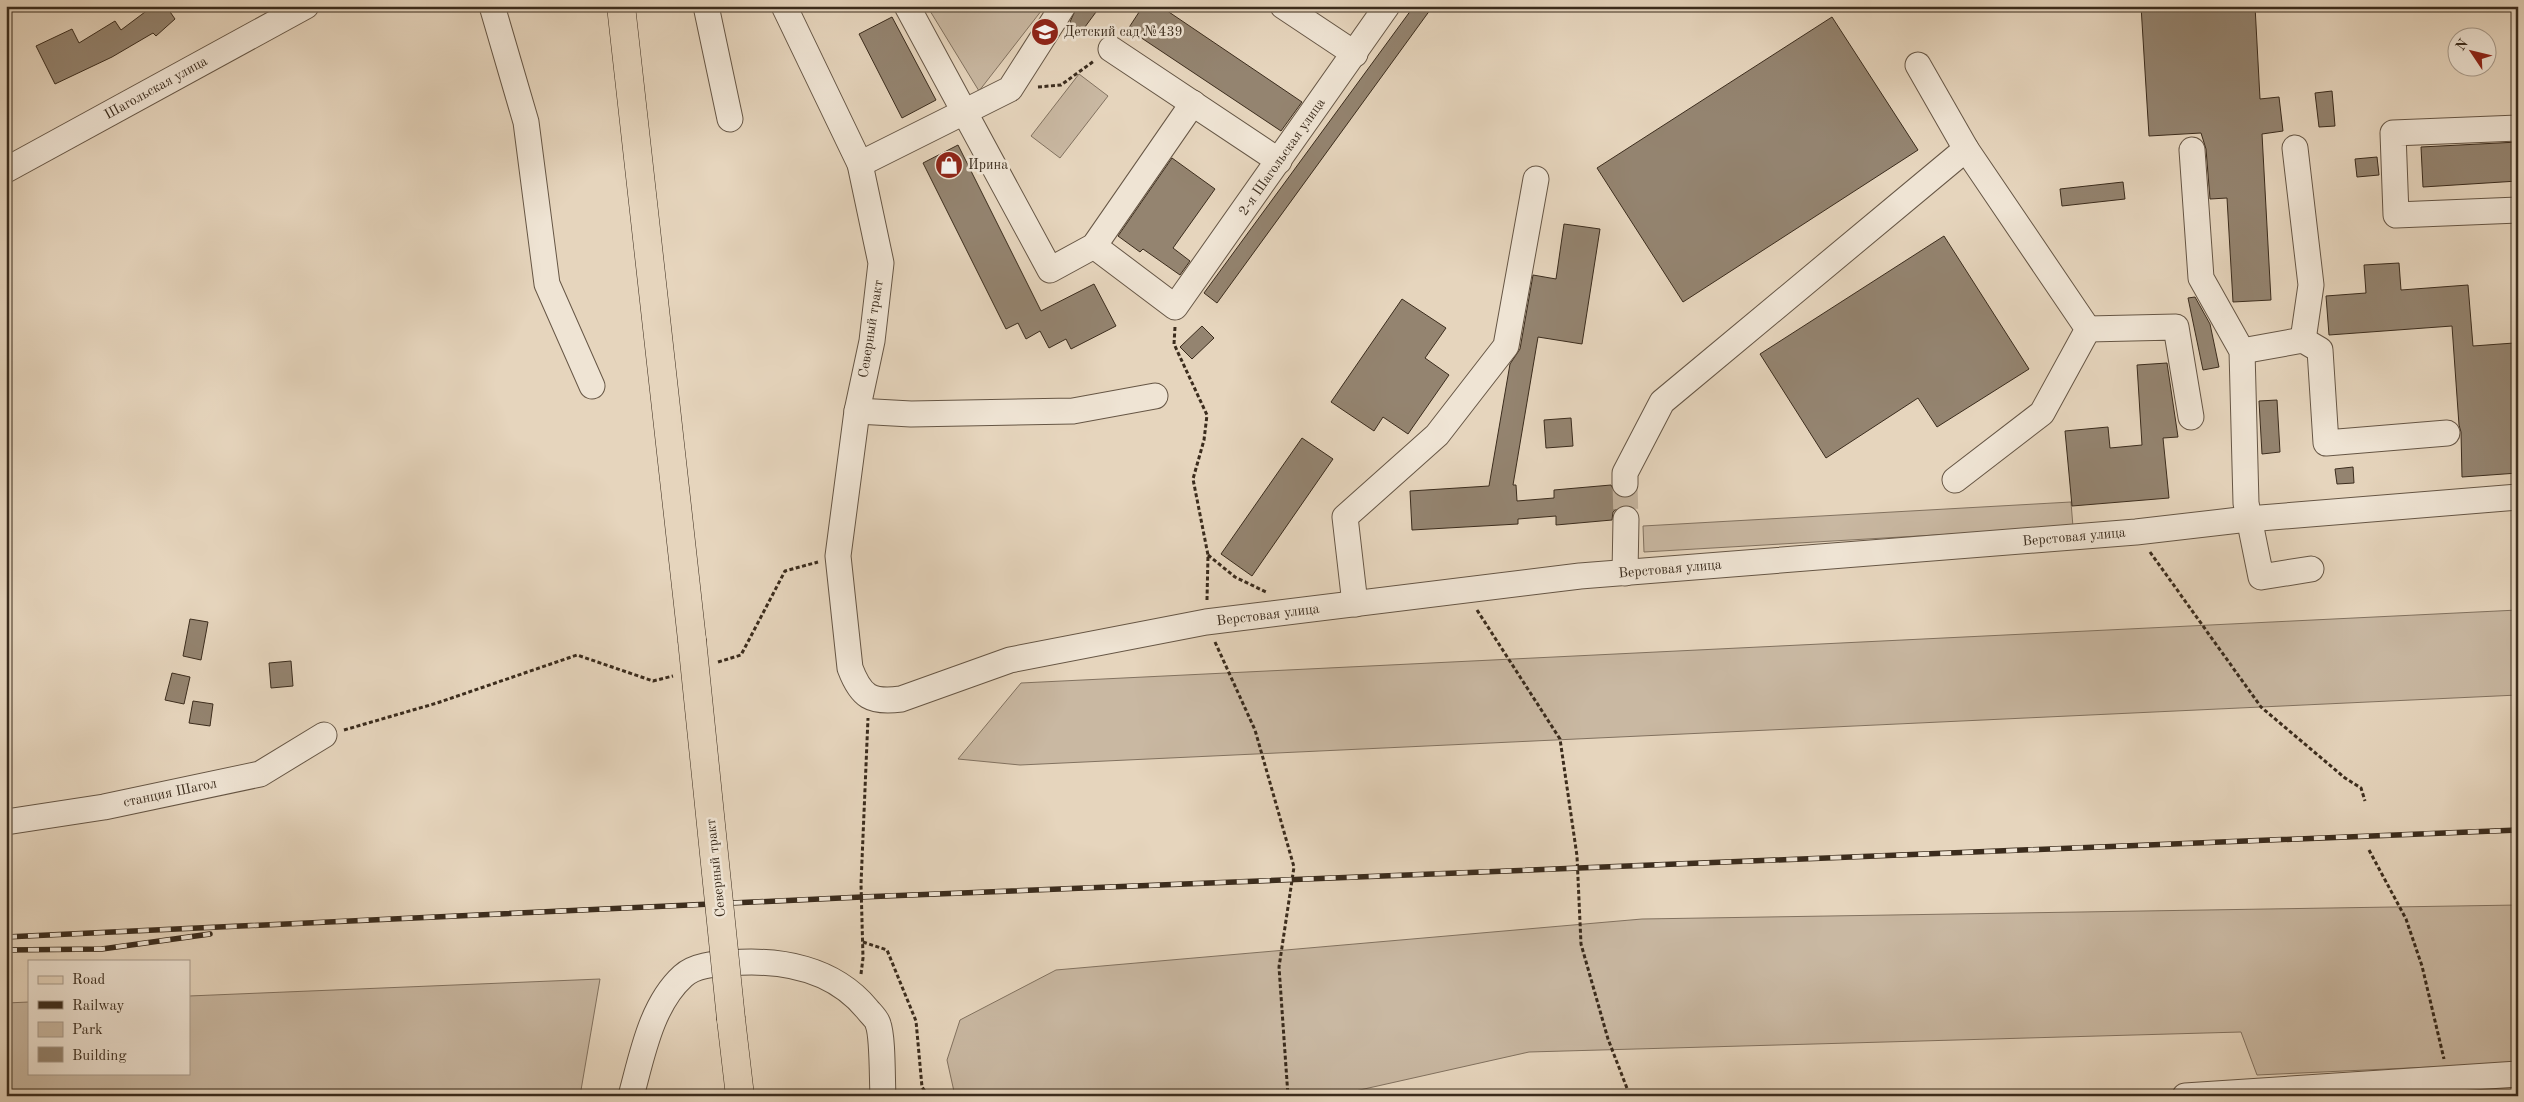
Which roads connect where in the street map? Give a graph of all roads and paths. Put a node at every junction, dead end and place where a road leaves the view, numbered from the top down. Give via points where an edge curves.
1 (306, 6) edge
2 (492, 6) edge
3 (621, 6) edge
4 (706, 6) edge
5 (784, 6) edge
6 (907, 6) edge
7 (1063, 6) edge
8 (1283, 6) edge
9 (1387, 6) edge
10 (1111, 49) joint
11 (1355, 54) junction
12 (1918, 65) dead end
13 (1010, 89) junction
14 (1193, 103) junction
15 (963, 112) junction
16 (730, 120) dead end
17 (2518, 128) edge
18 (2295, 148) dead end
19 (1966, 149) junction
20 (2192, 150) dead end
21 (1279, 161) junction
22 (860, 164) junction
23 (6, 170) edge
24 (1536, 178) dead end
25 (2518, 210) edge
26 (1094, 246) junction
27 (1175, 307) junction
28 (2088, 329) junction
29 (2303, 340) junction
30 (2242, 351) junction
31 (592, 386) dead end
32 (1155, 396) dead end
33 (857, 411) junction
34 (2191, 417) dead end
35 (2447, 433) dead end
36 (1955, 480) dead end
37 (1625, 484) tunnel mouth
38 (2518, 497) edge
39 (1626, 519) tunnel mouth
40 (2248, 519) junction
41 (2136, 532) junction
42 (1208, 555) junction
43 (838, 556) junction
44 (2311, 570) dead end
45 (1625, 573) junction
46 (1464, 591) junction
47 (1269, 594) dead end
48 (1355, 604) junction
49 (1206, 622) junction
50 (715, 663) dead end
51 (680, 674) dead end
52 (869, 698) junction
53 (324, 735) joint
54 (2365, 802) dead end
55 (6, 822) edge
56 (2369, 850) dead end
57 (862, 942) junction
58 (857, 997) junction
59 (2518, 1074) edge
60 (2452, 1087) edge
61 (2221, 1095) edge
62 (631, 1096) edge
63 (740, 1096) edge
64 (883, 1096) edge
65 (928, 1096) edge
66 (1288, 1096) edge
67 (1630, 1096) edge
68 (2185, 1096) edge

1 - 23 street, Шагольская улица
2 - 31 street via 526,122 547,284
3 - 63 main road, Северный тракт, bridge
4 - 16 street
5 - 22 street, Северный тракт
6 - 15 street
7 - 13 street
8 - 11 street
9 - 11 street, 2-я Шагольская улица
10 - 13 path via 1061,85
10 - 14 street
11 - 21 street, 2-я Шагольская улица
12 - 19 street
13 - 15 street
14 - 21 street
14 - 26 street
15 - 22 street
15 - 26 street via 1050,270
17 - 25 street via 2393,133 2396,215
18 - 29 street via 2311,285
19 - 28 street
19 - 37 street via 1662,402 1625,473
20 - 30 street via 2201,278
21 - 27 street, 2-я Шагольская улица
22 - 33 street, Северный тракт via 881,264 872,342
24 - 48 street via 1506,346 1437,434 1345,517
26 - 27 street
27 - 42 path via 1174,344 1207,415 1193,479
28 - 34 street via 2176,327
28 - 36 street via 2042,413
29 - 30 street
29 - 35 street via 2320,350 2326,443
30 - 40 street
32 - 33 street via 1073,411 911,414
33 - 43 street, Северный тракт
38 - 40 street, Верстовая улица
39 - 45 street
40 - 41 street, Верстовая улица
40 - 44 street via 2261,577
41 - 45 street, Верстовая улица
41 - 54 path via 2261,707 2361,788
42 - 47 path via 1235,577
42 - 49 path
43 - 50 path via 786,571 741,656
43 - 52 street, Северный тракт via 850,668 856,685
45 - 46 street, Верстовая улица
46 - 48 street, Верстовая улица
46 - 67 path via 1560,739 1577,856 1581,944 1608,1039
48 - 49 street, Верстовая улица
49 - 52 street, Верстовая улица via 1010,660 901,699 884,701
49 - 66 path via 1254,730 1294,867 1279,967
51 - 53 path via 654,681 577,655 437,703
52 - 57 path via 861,884
53 - 55 street, станция Шагол via 260,774 104,807
56 - 60 path via 2406,919 2422,966 2437,1037
57 - 58 path
57 - 65 path via 887,950 916,1020 922,1088
58 - 62 street via 822,974 782,963 758,960 708,964 684,975 664,1000 646,1044
58 - 64 street via 878,1024
59 - 60 street
60 - 61 street
61 - 68 street

